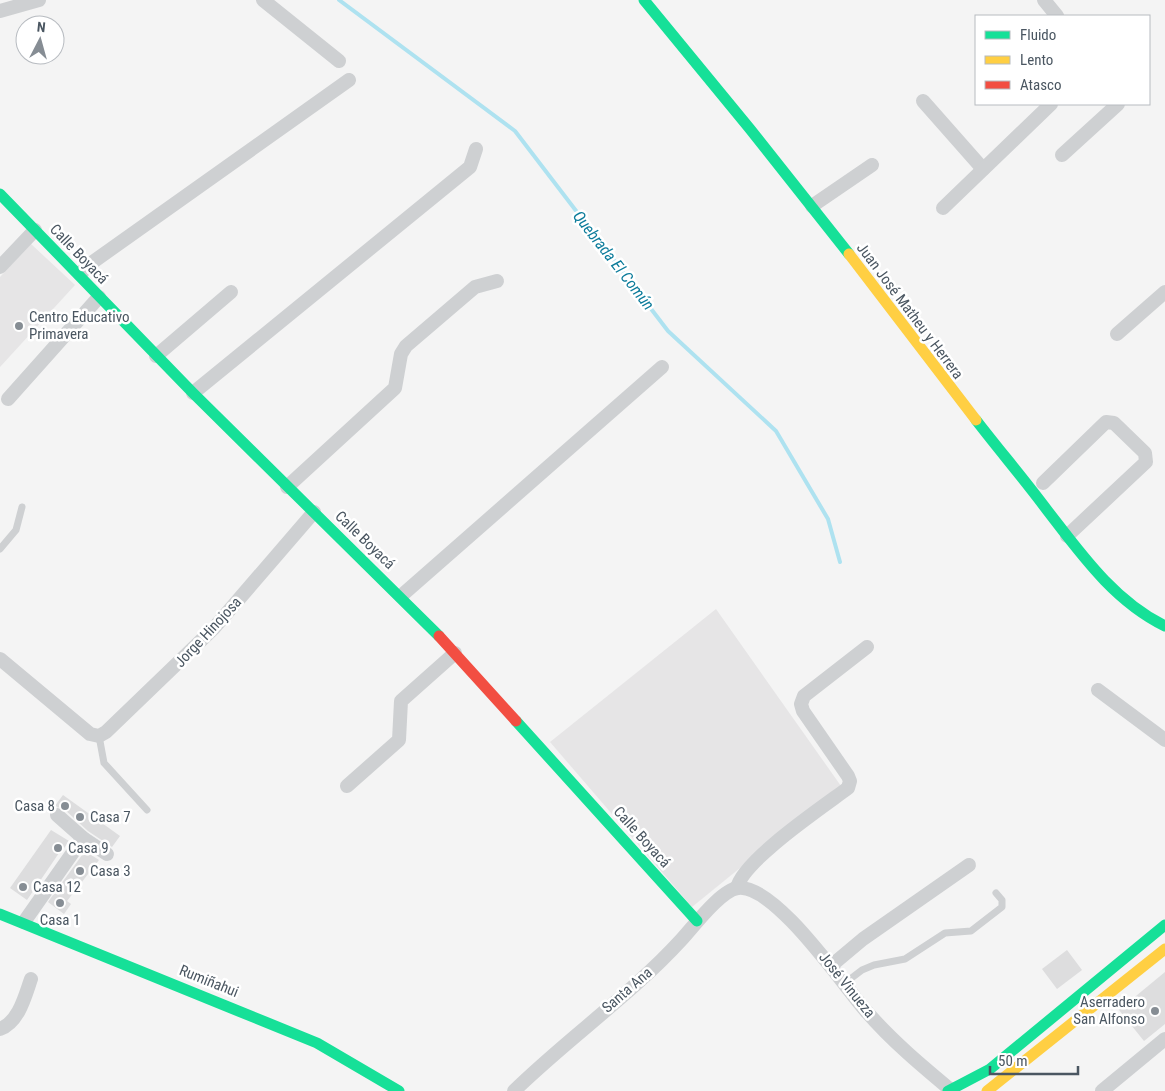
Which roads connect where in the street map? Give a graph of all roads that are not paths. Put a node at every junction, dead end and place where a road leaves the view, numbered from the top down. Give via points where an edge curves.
1 (39, 0) edge
2 (263, 0) edge
3 (644, 0) edge
4 (1044, 0) edge
5 (0, 11) edge
6 (1056, 15) edge
7 (339, 61) dead end
8 (349, 80) dead end
9 (924, 101) dead end
10 (1050, 105) edge
11 (1117, 105) edge
12 (476, 149) dead end
13 (1062, 155) dead end
14 (872, 166) dead end
15 (983, 169) junction
16 (3, 203) edge
17 (812, 206) junction
18 (943, 208) dead end
19 (35, 230) junction
20 (0, 267) edge
21 (80, 274) junction
22 (497, 281) dead end
23 (231, 292) dead end
24 (1165, 292) edge
25 (99, 297) junction
26 (1117, 334) dead end
27 (156, 356) junction
28 (662, 367) dead end
29 (193, 393) junction
30 (8, 399) dead end
31 (1044, 483) dead end
32 (287, 487) junction
33 (22, 507) dead end
34 (314, 512) junction
35 (1067, 536) junction
36 (0, 549) edge
37 (402, 596) junction
38 (1165, 626) edge
39 (867, 647) dead end
40 (455, 653) junction
41 (0, 659) edge
42 (1098, 690) dead end
43 (95, 735) junction
44 (1165, 740) edge
45 (346, 786) dead end
46 (148, 810) dead end
47 (57, 815) dead end
48 (83, 838) junction
49 (107, 854) dead end
50 (969, 865) dead end
51 (737, 888) junction
52 (996, 893) dead end
53 (2, 919) edge
54 (697, 921) junction
55 (24, 922) junction
56 (1165, 926) edge
57 (1165, 949) edge
58 (832, 965) junction
59 (32, 979) dead end
60 (845, 983) junction
61 (0, 1029) edge
62 (1165, 1040) edge
63 (399, 1091) edge
64 (514, 1091) edge
65 (950, 1091) edge
66 (987, 1091) edge
67 (1102, 1091) edge

1 - 5 street
2 - 7 street
3 - 17 street, Juan José Matheu y Herrera
4 - 6 street
8 - 21 street
9 - 15 street
10 - 15 street
11 - 13 street
12 - 29 street via 470,167
14 - 17 street
15 - 18 street
16 - 19 street, Calle Boyacá
17 - 35 street, Juan José Matheu y Herrera
19 - 20 street
19 - 21 street, Calle Boyacá
21 - 25 street, Calle Boyacá
22 - 32 street via 476,287 406,346 401,354 395,388
23 - 27 street
24 - 26 street
25 - 27 street, Calle Boyacá
25 - 30 street
27 - 29 street, Calle Boyacá
28 - 37 street
29 - 32 street, Calle Boyacá
31 - 35 street via 1106,422 1114,423 1145,453 1146,462
32 - 34 street, Calle Boyacá
33 - 36 lane via 16,530
34 - 37 street, Calle Boyacá
34 - 43 street, Jorge Hinojosa via 214,628 161,682 106,732
35 - 38 street, Juan José Matheu y Herrera via 1126,601
37 - 40 street, Calle Boyacá
39 - 51 street, Santa Ana via 804,696 801,704 848,776 848,788 791,829 742,876
40 - 45 street via 401,701 399,740
40 - 54 street, Calle Boyacá
41 - 43 street
42 - 44 street
43 - 46 lane via 104,763
47 - 48 street
48 - 49 street
48 - 55 street
50 - 58 street via 863,939
51 - 54 street, Santa Ana
51 - 58 street, José Vinueza via 769,902
52 - 60 lane via 1002,900 1002,907 971,931 945,933 905,959 868,968
53 - 55 street, Rumiñahui
54 - 64 street, Santa Ana via 663,958 564,1043
55 - 63 street, Rumiñahui via 317,1043
56 - 65 street via 990,1070
57 - 66 street
58 - 60 street, José Vinueza
59 - 61 street via 13,1019
60 - 65 street, José Vinueza via 866,1011
62 - 67 street

